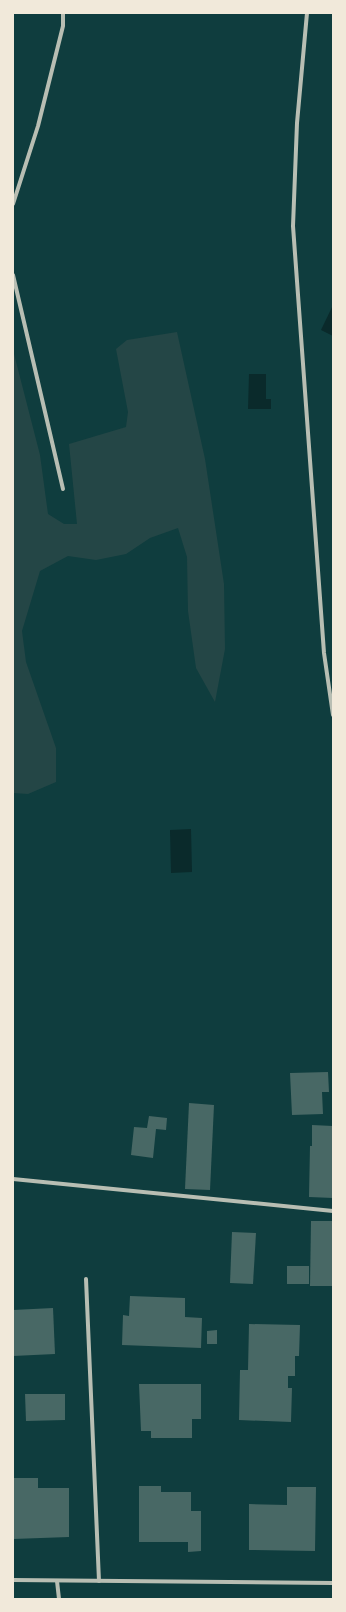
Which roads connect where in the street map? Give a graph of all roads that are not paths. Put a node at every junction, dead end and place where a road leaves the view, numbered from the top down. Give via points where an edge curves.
1 (63, 13) edge
2 (307, 13) edge
3 (13, 204) edge
4 (13, 275) edge
5 (63, 489) dead end
6 (333, 715) edge
7 (13, 1179) edge
8 (333, 1211) edge
9 (86, 1279) dead end
10 (13, 1580) edge
11 (99, 1580) junction
12 (57, 1581) junction
13 (333, 1583) edge
14 (58, 1599) edge

1 - 3 street via 63,26 38,126
2 - 6 street via 296,123 293,226 324,653
4 - 5 street
7 - 8 street
9 - 11 street
10 - 12 street
11 - 12 street
11 - 13 street
12 - 14 street

